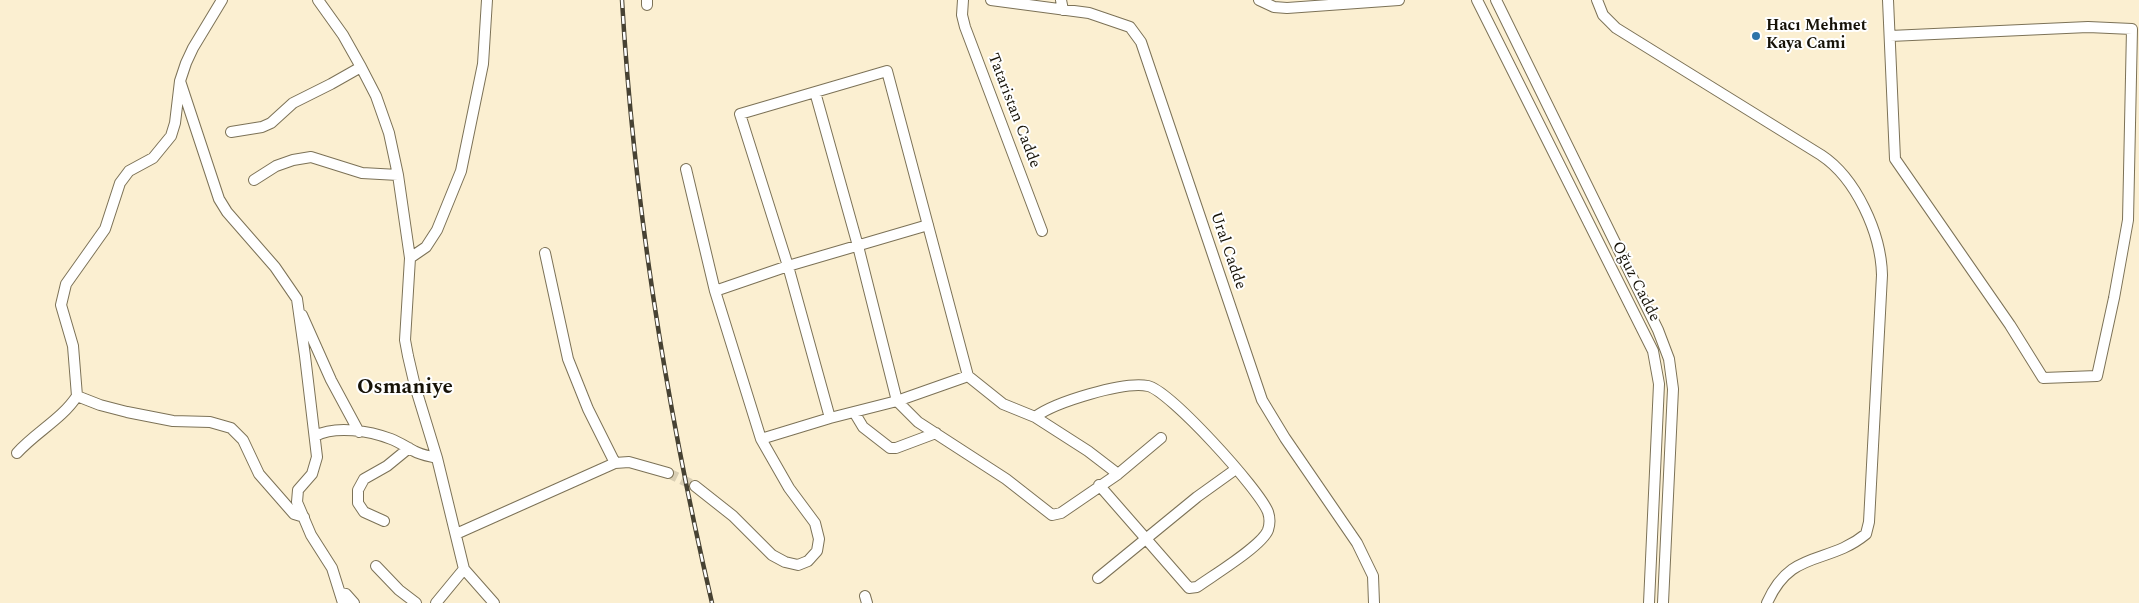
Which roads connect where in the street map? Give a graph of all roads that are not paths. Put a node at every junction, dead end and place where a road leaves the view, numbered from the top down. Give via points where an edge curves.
1 (222, 0) edge
2 (318, 0) edge
3 (487, 0) edge
4 (963, 0) edge
5 (991, 0) edge
6 (1259, 0) edge
7 (1399, 0) edge
8 (1478, 0) edge
9 (1496, 0) edge
10 (1597, 0) edge
11 (1888, 0) edge
12 (1062, 5) edge
13 (1890, 36) junction
14 (361, 67) junction
15 (180, 81) junction
16 (815, 92) junction
17 (231, 132) dead end
18 (686, 169) dead end
19 (398, 175) junction
20 (254, 180) dead end
21 (928, 225) junction
22 (1042, 231) dead end
23 (858, 246) junction
24 (545, 253) dead end
25 (410, 258) junction
26 (788, 266) junction
27 (715, 291) junction
28 (299, 313) junction
29 (968, 376) junction
30 (77, 396) junction
31 (897, 401) junction
32 (854, 412) junction
33 (1035, 417) junction
34 (830, 418) junction
35 (359, 432) junction
36 (936, 433) junction
37 (315, 436) junction
38 (1161, 438) dead end
39 (761, 439) junction
40 (409, 448) junction
41 (17, 453) dead end
42 (437, 458) junction
43 (615, 463) junction
44 (1236, 469) junction
45 (668, 473) tunnel mouth
46 (1118, 474) junction
47 (1099, 485) junction
48 (695, 486) tunnel mouth
49 (304, 517) junction
50 (384, 521) dead end
51 (456, 534) junction
52 (1147, 538) junction
53 (376, 566) dead end
54 (464, 569) junction
55 (1098, 578) dead end
56 (342, 598) edge
57 (354, 603) edge
58 (416, 603) edge
59 (436, 603) edge
60 (494, 603) edge
61 (1374, 603) edge
62 (1649, 603) edge
63 (1663, 603) edge
64 (1767, 603) edge

1 - 15 street via 193,48
2 - 14 street
3 - 25 street via 483,64 461,170 436,230 426,247
4 - 22 street, Tataristan Cadde via 965,27
5 - 12 street, Ural Cadde
6 - 7 street via 1280,8
8 - 62 street, Oğuz Cadde via 1653,351 1660,384
9 - 63 street, Oğuz Cadde via 1658,330 1669,359 1673,389
10 - 64 street via 1603,15 1616,28 1838,168 1858,195 1879,246 1882,275 1866,534 1854,544 1792,568 1781,578
11 - 13 street
12 - 61 street, Ural Cadde via 1130,27 1141,42 1262,400 1357,543 1373,576
13 - 13 street via 1895,158 2043,378 2097,376 2128,220 2132,28 2078,27
14 - 17 street via 293,103 271,123
14 - 19 street via 389,132
15 - 28 street via 220,199 227,212 286,282 297,299
15 - 30 street via 171,136 153,158 129,171 120,183 106,229 66,284 61,306 72,346
16 - 21 street via 887,71
16 - 23 street
16 - 26 street via 740,114
18 - 27 street
19 - 20 street via 362,172 311,157 276,166
19 - 25 street
21 - 23 street
21 - 29 street
23 - 26 street
23 - 31 street
24 - 43 street via 568,359
25 - 42 street via 405,340
26 - 27 street
26 - 34 street
27 - 39 street
28 - 35 street via 305,317 331,380
28 - 37 street
29 - 31 street
29 - 33 street via 1003,404
30 - 41 street via 63,413 28,440
30 - 49 street via 127,412 173,421 210,422 231,428 242,440 259,474 294,514
31 - 32 street
31 - 36 street via 918,422
32 - 34 street
32 - 36 street via 863,427 890,448
33 - 44 street via 1053,406 1104,391 1149,386 1159,390 1173,403 1218,446
33 - 46 street
34 - 39 street
35 - 37 street via 333,430
35 - 40 street via 390,438
36 - 47 street via 1006,479 1052,515 1061,513
37 - 49 street via 315,466 296,495
38 - 46 street
39 - 48 street via 789,488 815,523 819,539 817,551 808,561 798,565 772,555 733,516
40 - 42 street
40 - 50 street via 364,479 358,490 358,503 364,512
42 - 51 street
43 - 45 street via 629,462
43 - 51 street
44 - 52 street
44 - 52 street via 1263,502 1269,518 1266,534 1253,547 1192,588 1186,586
46 - 47 street
47 - 52 street
49 - 56 street via 311,535 332,568
51 - 54 street
52 - 55 street
53 - 58 street
54 - 59 street
54 - 60 street
56 - 57 street via 346,594

